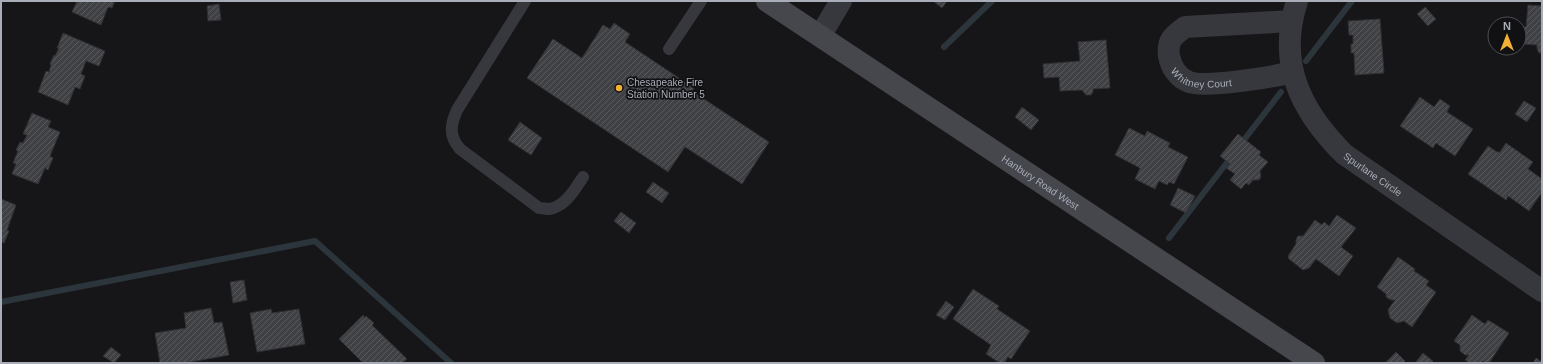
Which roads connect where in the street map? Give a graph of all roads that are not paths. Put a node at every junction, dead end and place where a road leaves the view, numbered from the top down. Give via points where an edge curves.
1 (525, 1) edge
2 (701, 1) edge
3 (766, 1) edge
4 (842, 1) edge
5 (1294, 11) edge
6 (820, 36) junction
7 (669, 49) dead end
8 (1292, 72) junction
9 (583, 177) dead end
10 (1542, 291) edge
11 (1314, 363) edge

1 - 9 lane via 457,110 452,124 453,141 460,149 539,208 548,209 559,205 568,198
2 - 7 lane
3 - 6 main road, Hanbury Road West
4 - 6 street
5 - 8 street, Spurlane Circle via 1290,46
5 - 8 street, Whitney Court via 1185,27 1173,35 1168,48 1170,62 1177,74 1189,82 1209,84
6 - 11 main road, Hanbury Road West
8 - 10 street, Spurlane Circle via 1302,100 1328,137 1344,154

